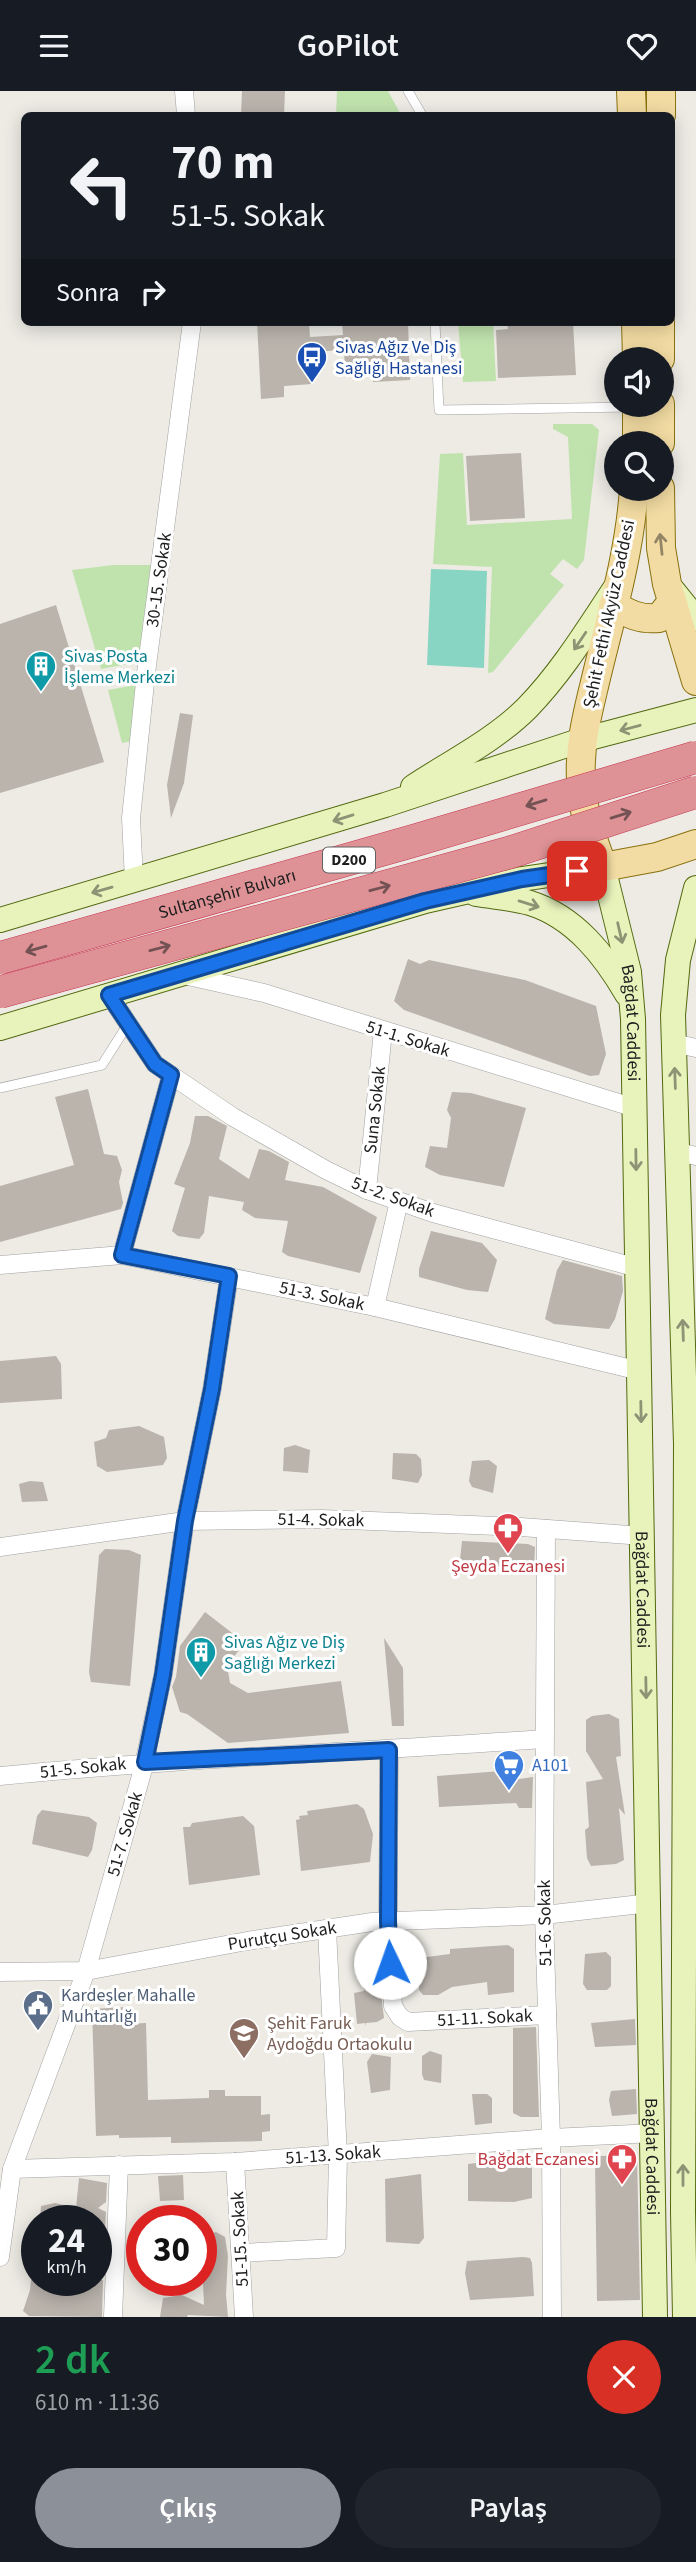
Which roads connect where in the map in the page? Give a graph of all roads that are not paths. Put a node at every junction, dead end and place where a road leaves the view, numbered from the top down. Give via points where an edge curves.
1 (184, 91) edge
2 (408, 91) edge
3 (631, 91) edge
4 (661, 91) edge
5 (186, 112) edge
6 (420, 112) edge
7 (632, 112) edge
8 (661, 112) edge
9 (191, 326) edge
10 (435, 326) edge
11 (636, 326) edge
12 (660, 326) edge
13 (636, 347) edge
14 (660, 347) edge
15 (604, 406) edge
16 (633, 501) edge
17 (660, 501) edge
18 (670, 593) junction
19 (616, 594) junction
20 (696, 619) edge
21 (696, 681) edge
22 (696, 710) edge
23 (582, 740) junction
24 (696, 757) edge
25 (696, 792) edge
26 (385, 805) junction
27 (696, 844) edge
28 (603, 867) junction
29 (134, 881) junction
30 (696, 888) edge
31 (462, 892) junction
32 (0, 919) edge
33 (0, 958) edge
34 (180, 974) junction
35 (0, 992) edge
36 (109, 995) junction
37 (632, 1003) junction
38 (128, 1024) junction
39 (0, 1028) edge
40 (383, 1031) junction
41 (685, 1045) edge
42 (171, 1075) junction
43 (0, 1088) edge
44 (635, 1108) junction
45 (687, 1154) edge
46 (367, 1190) junction
47 (399, 1201) junction
48 (122, 1255) junction
49 (0, 1265) edge
50 (638, 1268) junction
51 (229, 1276) junction
52 (375, 1307) junction
53 (640, 1371) junction
54 (690, 1399) edge
55 (185, 1521) junction
56 (546, 1529) junction
57 (643, 1536) junction
58 (0, 1547) edge
59 (544, 1739) junction
60 (389, 1750) junction
61 (145, 1762) junction
62 (0, 1776) edge
63 (650, 1903) junction
64 (544, 1915) junction
65 (388, 1921) junction
66 (327, 1929) junction
67 (86, 1971) junction
68 (0, 1972) edge
69 (547, 2015) junction
70 (654, 2133) junction
71 (551, 2138) junction
72 (338, 2155) junction
73 (235, 2162) junction
74 (119, 2165) junction
75 (12, 2169) junction
76 (690, 2211) edge
77 (242, 2253) junction
78 (0, 2257) edge
79 (113, 2317) edge
80 (244, 2317) edge
81 (552, 2317) edge
82 (655, 2317) edge
83 (685, 2317) edge

1 - 5 street
2 - 6 lane
3 - 7 main road
4 - 8 main road
9 - 29 street, 30-15. Sokak via 146,673 131,818
10 - 15 lane via 439,410
11 - 13 main road
12 - 14 main road
16 - 19 main road, Şehit Fethi Akyüz Caddesi
18 -> 17 main road, Şehit Fethi Akyüz Caddesi via 661,548
18 - 19 main road via 659,618 646,619 635,617
18 - 20 main road
18 - 21 main road, Şehit Fethi Akyüz Caddesi
19 - 23 main road, Şehit Fethi Akyüz Caddesi
19 -> 26 main road via 527,709
22 -> 23 main road
23 - 26 main road
23 - 28 main road, Şehit Fethi Akyüz Caddesi via 584,808
24 -> 33 highway, Sultanşehir Bulvarı / D200, bridge
35 -> 25 highway, Sultanşehir Bulvarı / D200, bridge via 509,853
26 -> 29 main road
27 - 28 main road
28 - 31 main road
28 -> 37 main road, Bağdat Caddesi
29 -> 32 main road
30 - 41 main road, Bağdat Caddesi via 674,988
31 - 34 main road
31 -> 37 main road via 530,903 556,915 605,960
34 - 36 main road
34 - 40 street, 51-1. Sokak via 264,993
36 - 38 street, 51-2. Sokak
36 - 39 main road
37 - 44 main road, Bağdat Caddesi
38 - 42 street, 51-2. Sokak via 155,1064
38 - 43 lane via 102,1066
40 - 44 street, 51-1. Sokak
40 - 46 street, Suna Sokak
45 -> 41 main road, Bağdat Caddesi
42 - 46 street, 51-2. Sokak via 233,1117
42 - 48 street
44 -> 50 main road, Bağdat Caddesi
54 -> 45 main road, Bağdat Caddesi
46 - 47 street, 51-2. Sokak
47 - 50 street, 51-2. Sokak
47 - 52 street
48 - 49 street, 51-3. Sokak
48 - 51 street, 51-3. Sokak
50 - 53 main road, Bağdat Caddesi
51 - 52 street, 51-3. Sokak
51 - 55 street, 51-7. Sokak
52 - 53 street, 51-3. Sokak
53 -> 57 main road, Bağdat Caddesi
76 -> 54 main road, Bağdat Caddesi
55 - 56 street, 51-4. Sokak via 322,1518
55 - 58 street, 51-4. Sokak
55 - 61 street, 51-7. Sokak via 163,1675
56 - 57 street, 51-4. Sokak
56 - 59 street, 51-6. Sokak
57 -> 63 main road, Bağdat Caddesi
59 - 60 street, 51-5. Sokak
59 - 64 street, 51-6. Sokak
60 - 61 street, 51-5. Sokak
60 - 65 street, 51-11. Sokak
61 - 62 street, 51-5. Sokak
61 - 67 street, 51-7. Sokak
63 - 64 street, Purutçu Sokak
63 - 70 main road, Bağdat Caddesi
64 - 65 street, Purutçu Sokak
64 - 69 street, 51-6. Sokak
65 - 66 street, Purutçu Sokak
65 - 69 street, 51-11. Sokak via 393,2005 408,2022
66 - 67 street, Purutçu Sokak
66 - 72 street
67 - 68 street, Purutçu Sokak
67 - 75 street, 51-7. Sokak
69 - 71 street, 51-6. Sokak
70 - 71 street, 51-13. Sokak
70 - 82 main road, Bağdat Caddesi
71 - 72 street, 51-13. Sokak
71 - 81 street, 51-6. Sokak
72 - 73 street, 51-13. Sokak
72 - 77 street via 336,2248
73 - 74 street, 51-13. Sokak
73 - 77 street, 51-15. Sokak
74 - 75 street, 51-13. Sokak
74 - 79 street
75 - 78 street, 51-7. Sokak
76 - 83 main road, Bağdat Caddesi
77 - 80 street, 51-15. Sokak

